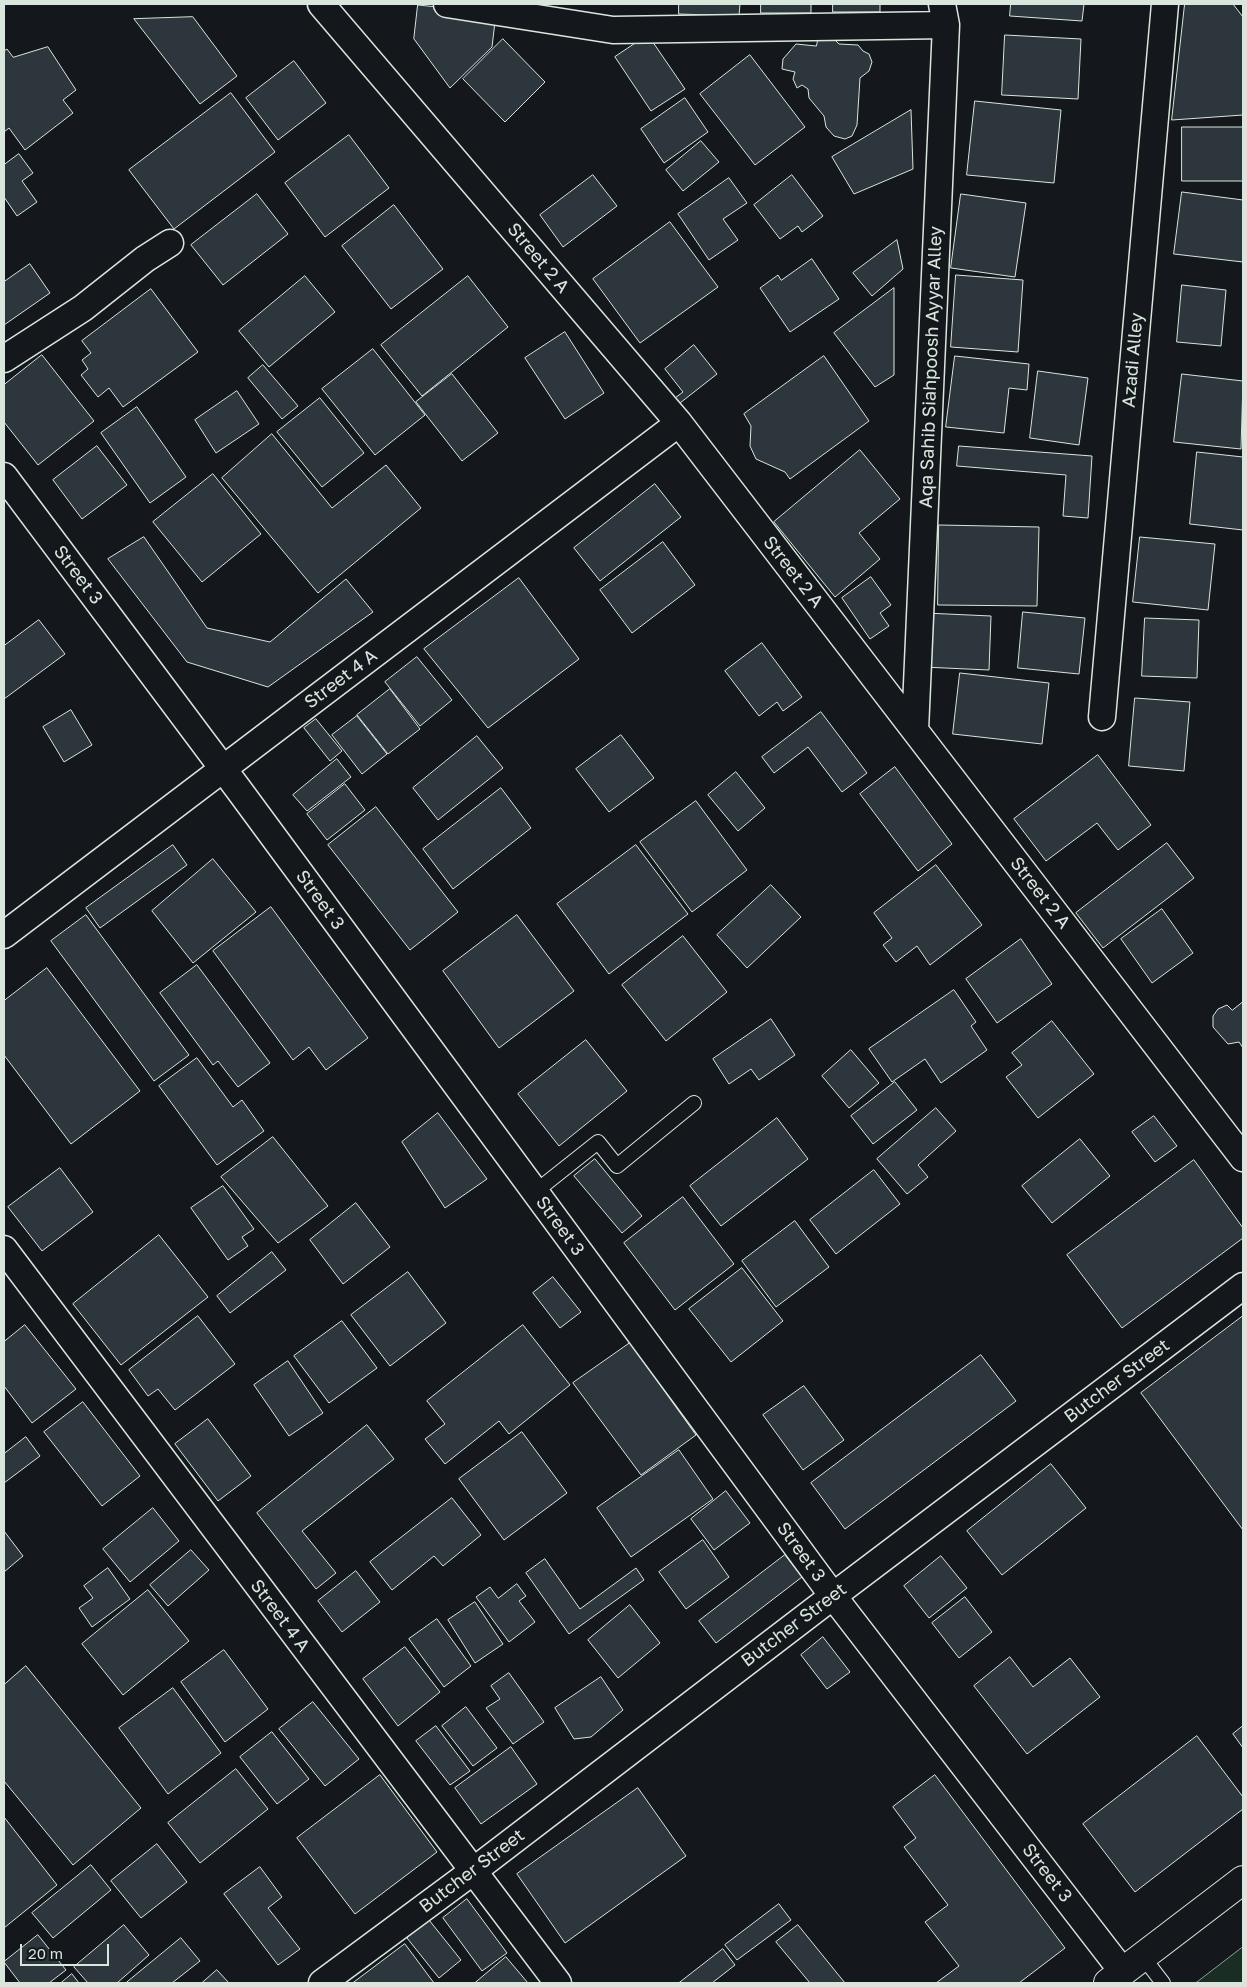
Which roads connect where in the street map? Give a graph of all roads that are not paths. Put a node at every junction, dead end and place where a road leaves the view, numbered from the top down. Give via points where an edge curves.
1 (321, 4) edge
2 (447, 4) edge
3 (1165, 4) edge
4 (944, 14) edge
5 (170, 243) dead end
6 (4, 359) edge
7 (679, 423) junction
8 (4, 476) edge
9 (1102, 717) dead end
10 (915, 730) junction
11 (222, 770) junction
12 (4, 936) edge
13 (694, 1102) dead end
14 (1243, 1158) edge
15 (535, 1192) junction
16 (4, 1249) edge
17 (1243, 1286) edge
18 (833, 1596) junction
19 (472, 1872) junction
20 (1243, 1880) edge
21 (1125, 1971) edge
22 (322, 1983) edge
23 (558, 1983) edge
24 (1162, 1983) edge

1 - 7 street, Street 2 A
2 - 4 street via 613,30
3 - 9 street, Azadi Alley
4 - 10 street, Aqa Sahib Siahpoosh Ayyar Alley
5 - 6 street via 82,308
7 - 10 street, Street 2 A
7 - 11 street, Street 4 A
8 - 11 street, Street 3
10 - 14 street, Street 2 A
11 - 12 street, Street 4 A
11 - 15 street, Street 3
13 - 15 lane via 617,1166 598,1142
15 - 18 street, Street 3
16 - 19 street, Street 4 A
17 - 18 street, Butcher Street
18 - 19 street, Butcher Street
18 - 21 street, Street 3
19 - 22 street, Butcher Street
19 - 23 street, Street 4 A
20 - 21 main road
21 - 24 lane

